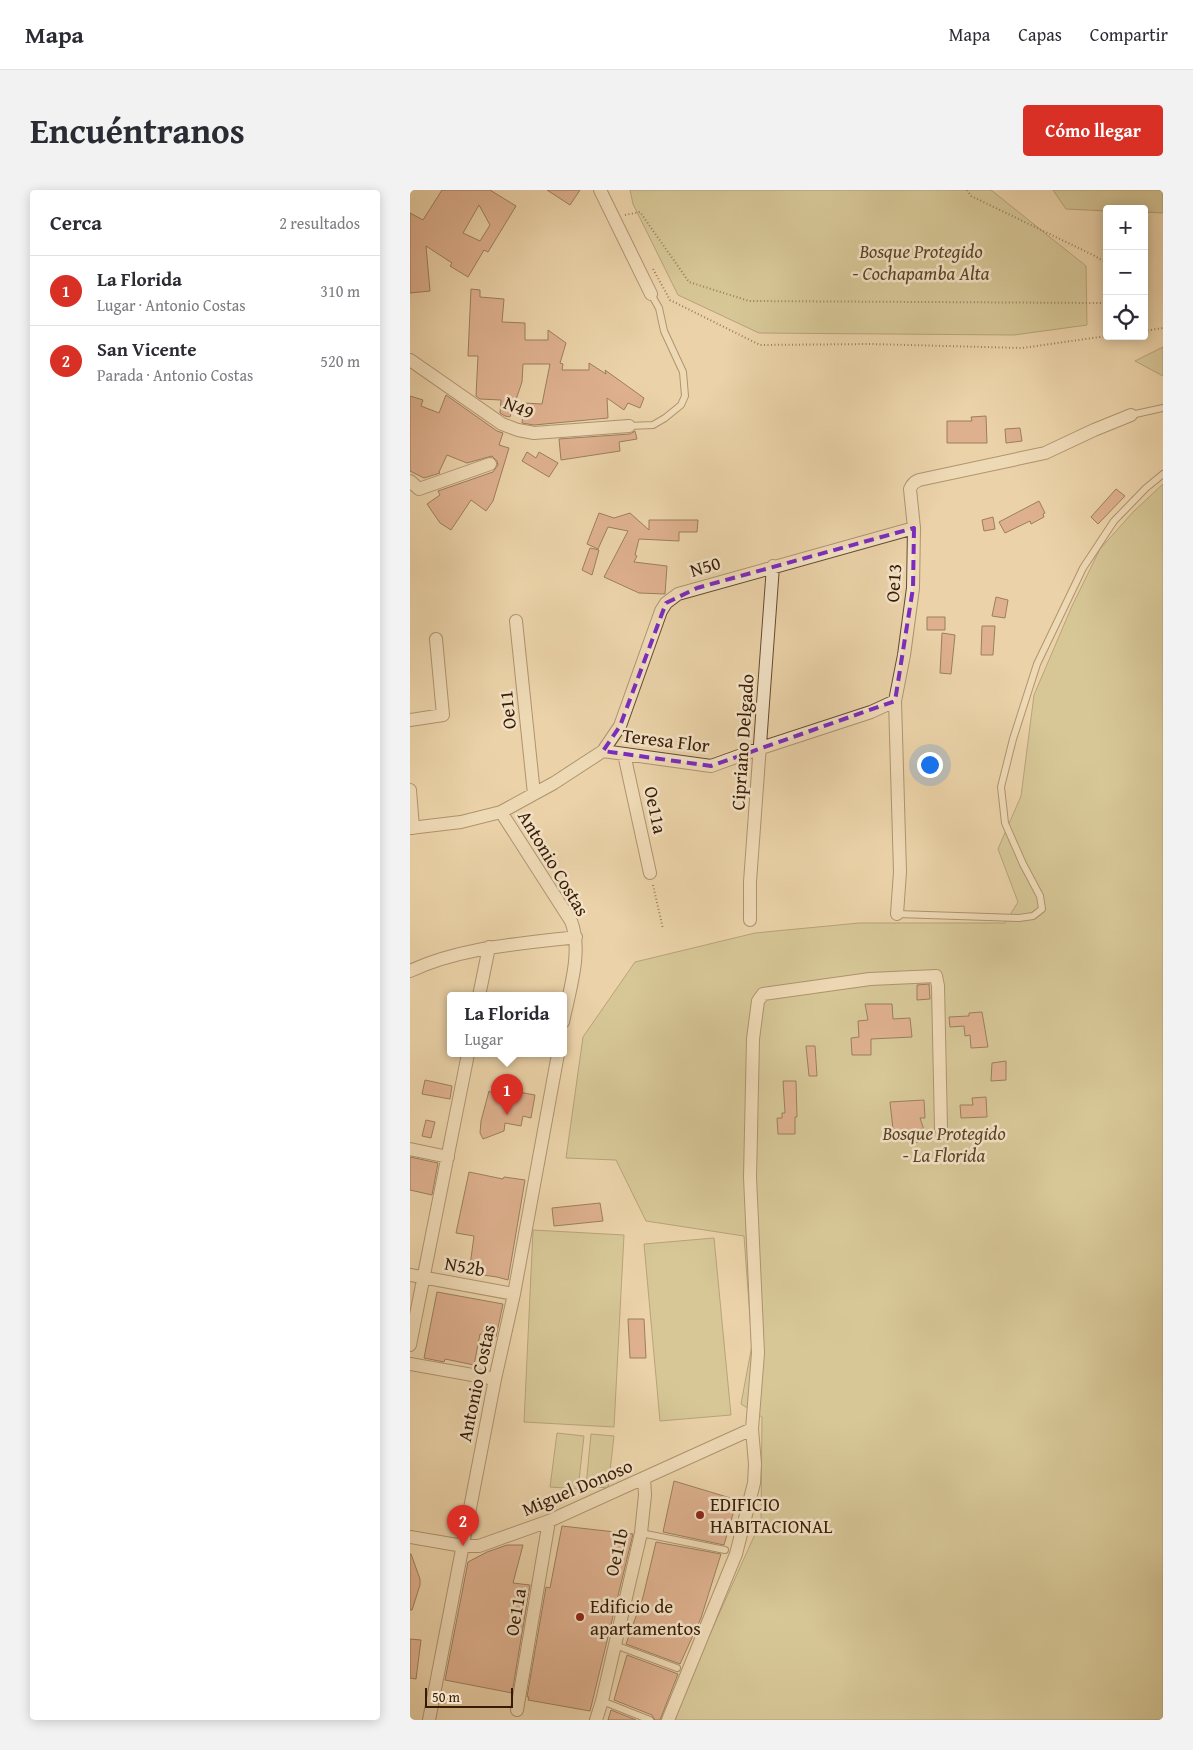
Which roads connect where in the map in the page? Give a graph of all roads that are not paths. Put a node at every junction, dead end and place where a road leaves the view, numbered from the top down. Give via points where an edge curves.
1 (600, 190) edge
2 (650, 294) joint
3 (410, 360) edge
4 (1163, 408) edge
5 (1131, 415) joint
6 (630, 426) joint
7 (490, 464) dead end
8 (1163, 474) edge
9 (410, 482) edge
10 (914, 528) junction
11 (773, 566) junction
12 (516, 621) dead end
13 (436, 639) dead end
14 (895, 701) junction
15 (410, 720) edge
16 (761, 748) junction
17 (603, 751) junction
18 (624, 754) junction
19 (410, 790) edge
20 (534, 794) junction
21 (501, 812) junction
22 (411, 828) edge
23 (650, 873) road end
24 (898, 914) joint
25 (750, 920) dead end
26 (576, 937) junction
27 (489, 947) junction
28 (410, 972) edge
29 (480, 992) edge
30 (567, 1000) edge
31 (467, 1057) edge
32 (557, 1057) edge
33 (941, 1129) dead end
34 (410, 1149) edge
35 (448, 1157) junction
36 (410, 1275) edge
37 (424, 1278) junction
38 (514, 1294) junction
39 (410, 1345) edge
40 (410, 1364) edge
41 (494, 1379) junction
42 (752, 1429) junction
43 (644, 1478) junction
44 (549, 1521) junction
45 (641, 1532) junction
46 (410, 1537) edge
47 (463, 1546) junction
48 (724, 1550) dead end
49 (614, 1645) junction
50 (677, 1668) dead end
51 (602, 1701) junction
52 (517, 1710) dead end
53 (429, 1720) edge
54 (596, 1720) edge
55 (650, 1720) edge
56 (668, 1720) edge

1 - 2 street
2 - 6 lane via 659,308 664,331 683,372 685,396 681,405 653,425
3 - 6 street, N49 via 502,424 518,430 534,433
4 - 5 lane
5 - 10 street, Oe13 via 1045,453 915,482 910,490
7 - 9 street via 419,488
8 - 24 lane via 1114,521 1082,568 1037,664 1013,739 1001,787 1005,823 1040,896 1042,909 1033,916 1019,918
10 - 11 street, N50
10 - 14 street, Oe13 via 913,588
11 - 16 street, Cipriano Delgado
11 - 17 street, N50 via 678,594 666,603 620,726
12 - 20 street, Oe11
13 - 15 street via 443,715
14 - 16 street, Teresa Flor
14 - 24 street, Oe13 via 900,872
16 - 18 street, Teresa Flor via 712,766
16 - 25 street, Cipriano Delgado
17 - 18 street, Teresa Flor
17 - 20 street, Teresa Flor
18 - 23 street, Oe11a
19 - 22 street
20 - 21 street, Teresa Flor
21 - 22 street, Teresa Flor via 461,822
21 - 26 street, Antonio Costas via 571,921
26 - 27 street
26 - 30 street, Antonio Costas
27 - 28 street via 428,963
27 - 29 street
31 - 35 street
32 - 38 street, Antonio Costas
33 - 42 street via 936,976 870,978 763,994 758,1001 753,1039 750,1177 758,1353
34 - 35 street
35 - 37 street
36 - 37 street, N52b
37 - 38 street, N52b
37 - 39 street
38 - 41 street, Antonio Costas
40 - 41 street
41 - 47 street, Antonio Costas
42 - 43 street, Miguel Donoso
42 - 56 street via 754,1483 744,1528
43 - 44 street, Miguel Donoso
43 - 45 street, Oe11b
44 - 47 street, Miguel Donoso via 479,1546
44 - 52 street, Oe11a
45 - 48 lane
45 - 49 street, Oe11b
46 - 47 street, Miguel Donoso
47 - 53 street, Antonio Costas
49 - 50 lane
49 - 51 street, Oe11b
51 - 54 street, Oe11b
51 - 55 lane

